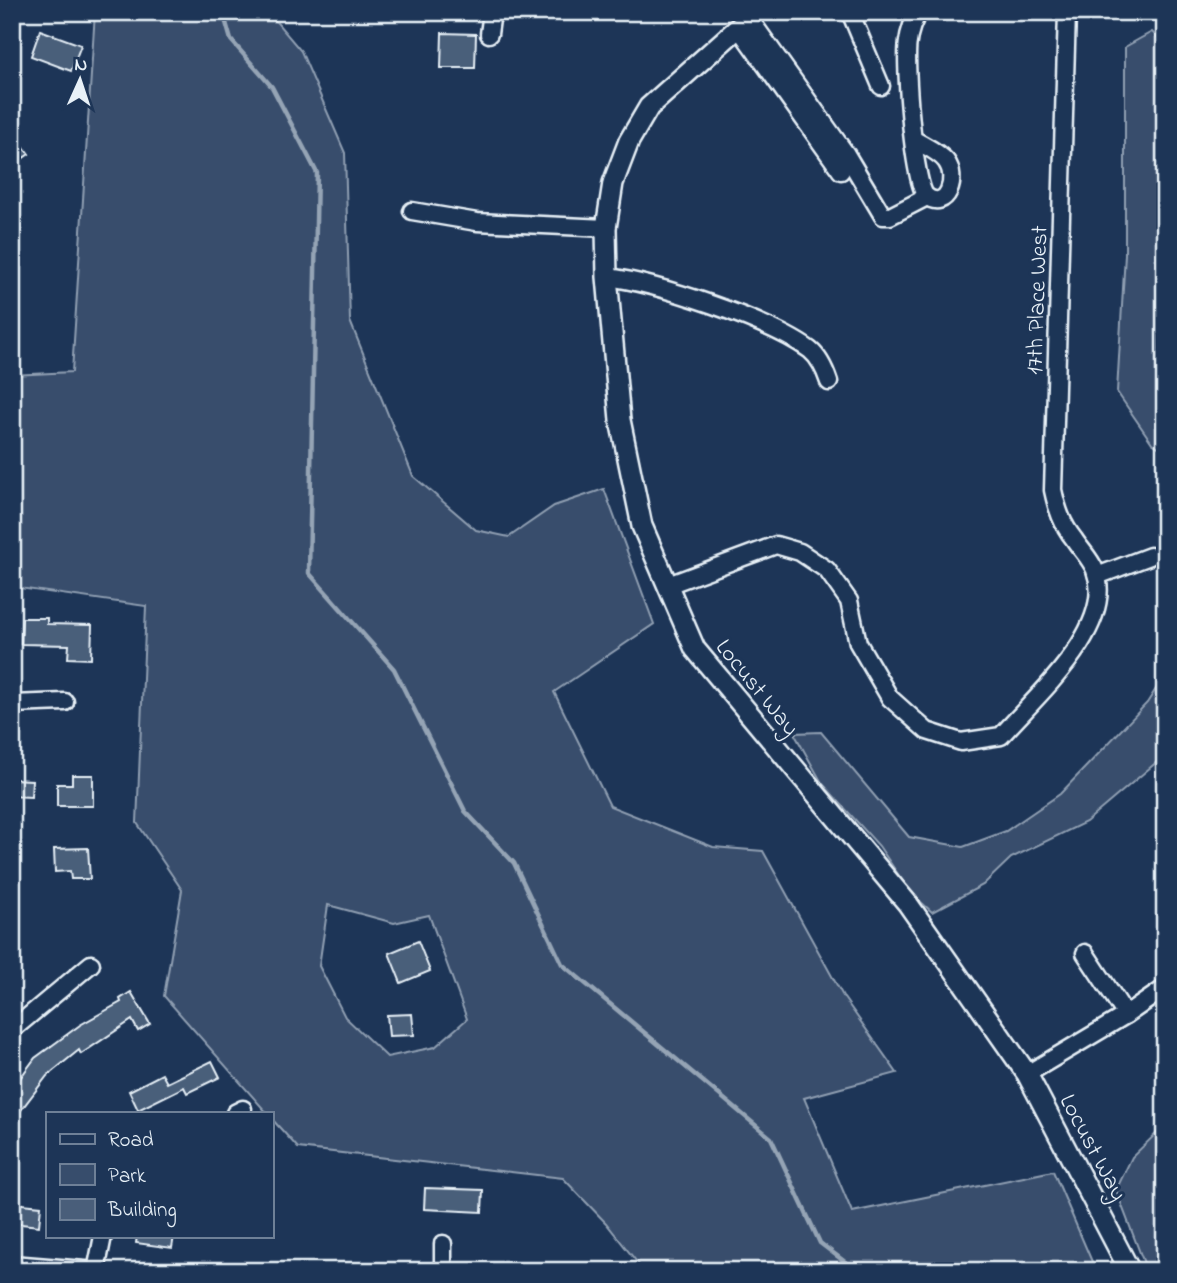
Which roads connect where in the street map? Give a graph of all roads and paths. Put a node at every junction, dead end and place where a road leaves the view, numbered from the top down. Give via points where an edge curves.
1 (492, 12) edge
2 (850, 12) edge
3 (919, 12) edge
4 (1067, 12) edge
5 (748, 19) edge
6 (489, 34) dead end
7 (881, 86) dead end
8 (915, 140) junction
9 (841, 171) dead end
10 (927, 197) junction
11 (412, 211) dead end
12 (606, 228) junction
13 (607, 277) junction
14 (829, 382) dead end
15 (1150, 556) dead end
16 (1097, 576) junction
17 (668, 585) junction
18 (65, 702) dead end
19 (12, 704) edge
20 (1085, 953) dead end
21 (91, 964) dead end
22 (1165, 988) edge
23 (1126, 1015) junction
24 (12, 1030) edge
25 (1027, 1074) junction
26 (103, 1238) edge
27 (443, 1244) dead end
28 (12, 1264) edge
29 (97, 1271) edge
30 (443, 1271) edge
31 (1130, 1271) edge

1 - 6 street
2 - 7 street
3 - 8 street via 908,42 906,67
4 - 16 street, 17th Place West via 1053,490 1059,516
5 - 9 street via 803,116
5 - 10 street via 846,154 883,216
5 - 12 main road, Locust Way via 649,107 619,163
8 - 10 street via 914,164
8 - 10 street via 946,161 953,181 943,197
11 - 12 street via 477,222
12 - 13 main road, Locust Way
13 - 14 street via 648,286 762,325 811,351
13 - 17 main road, Locust Way via 620,420 642,526
15 - 16 street
16 - 17 street via 1098,599 1090,632 1069,658 1001,736 961,742 927,731 891,698 858,643 849,601 827,570 800,552 776,545
17 - 25 main road, Locust Way via 695,649 908,904
18 - 19 street
20 - 23 street
21 - 24 street
22 - 23 street
23 - 25 street
25 - 31 main road, Locust Way
26 - 29 street
27 - 30 street
28 - 29 street

